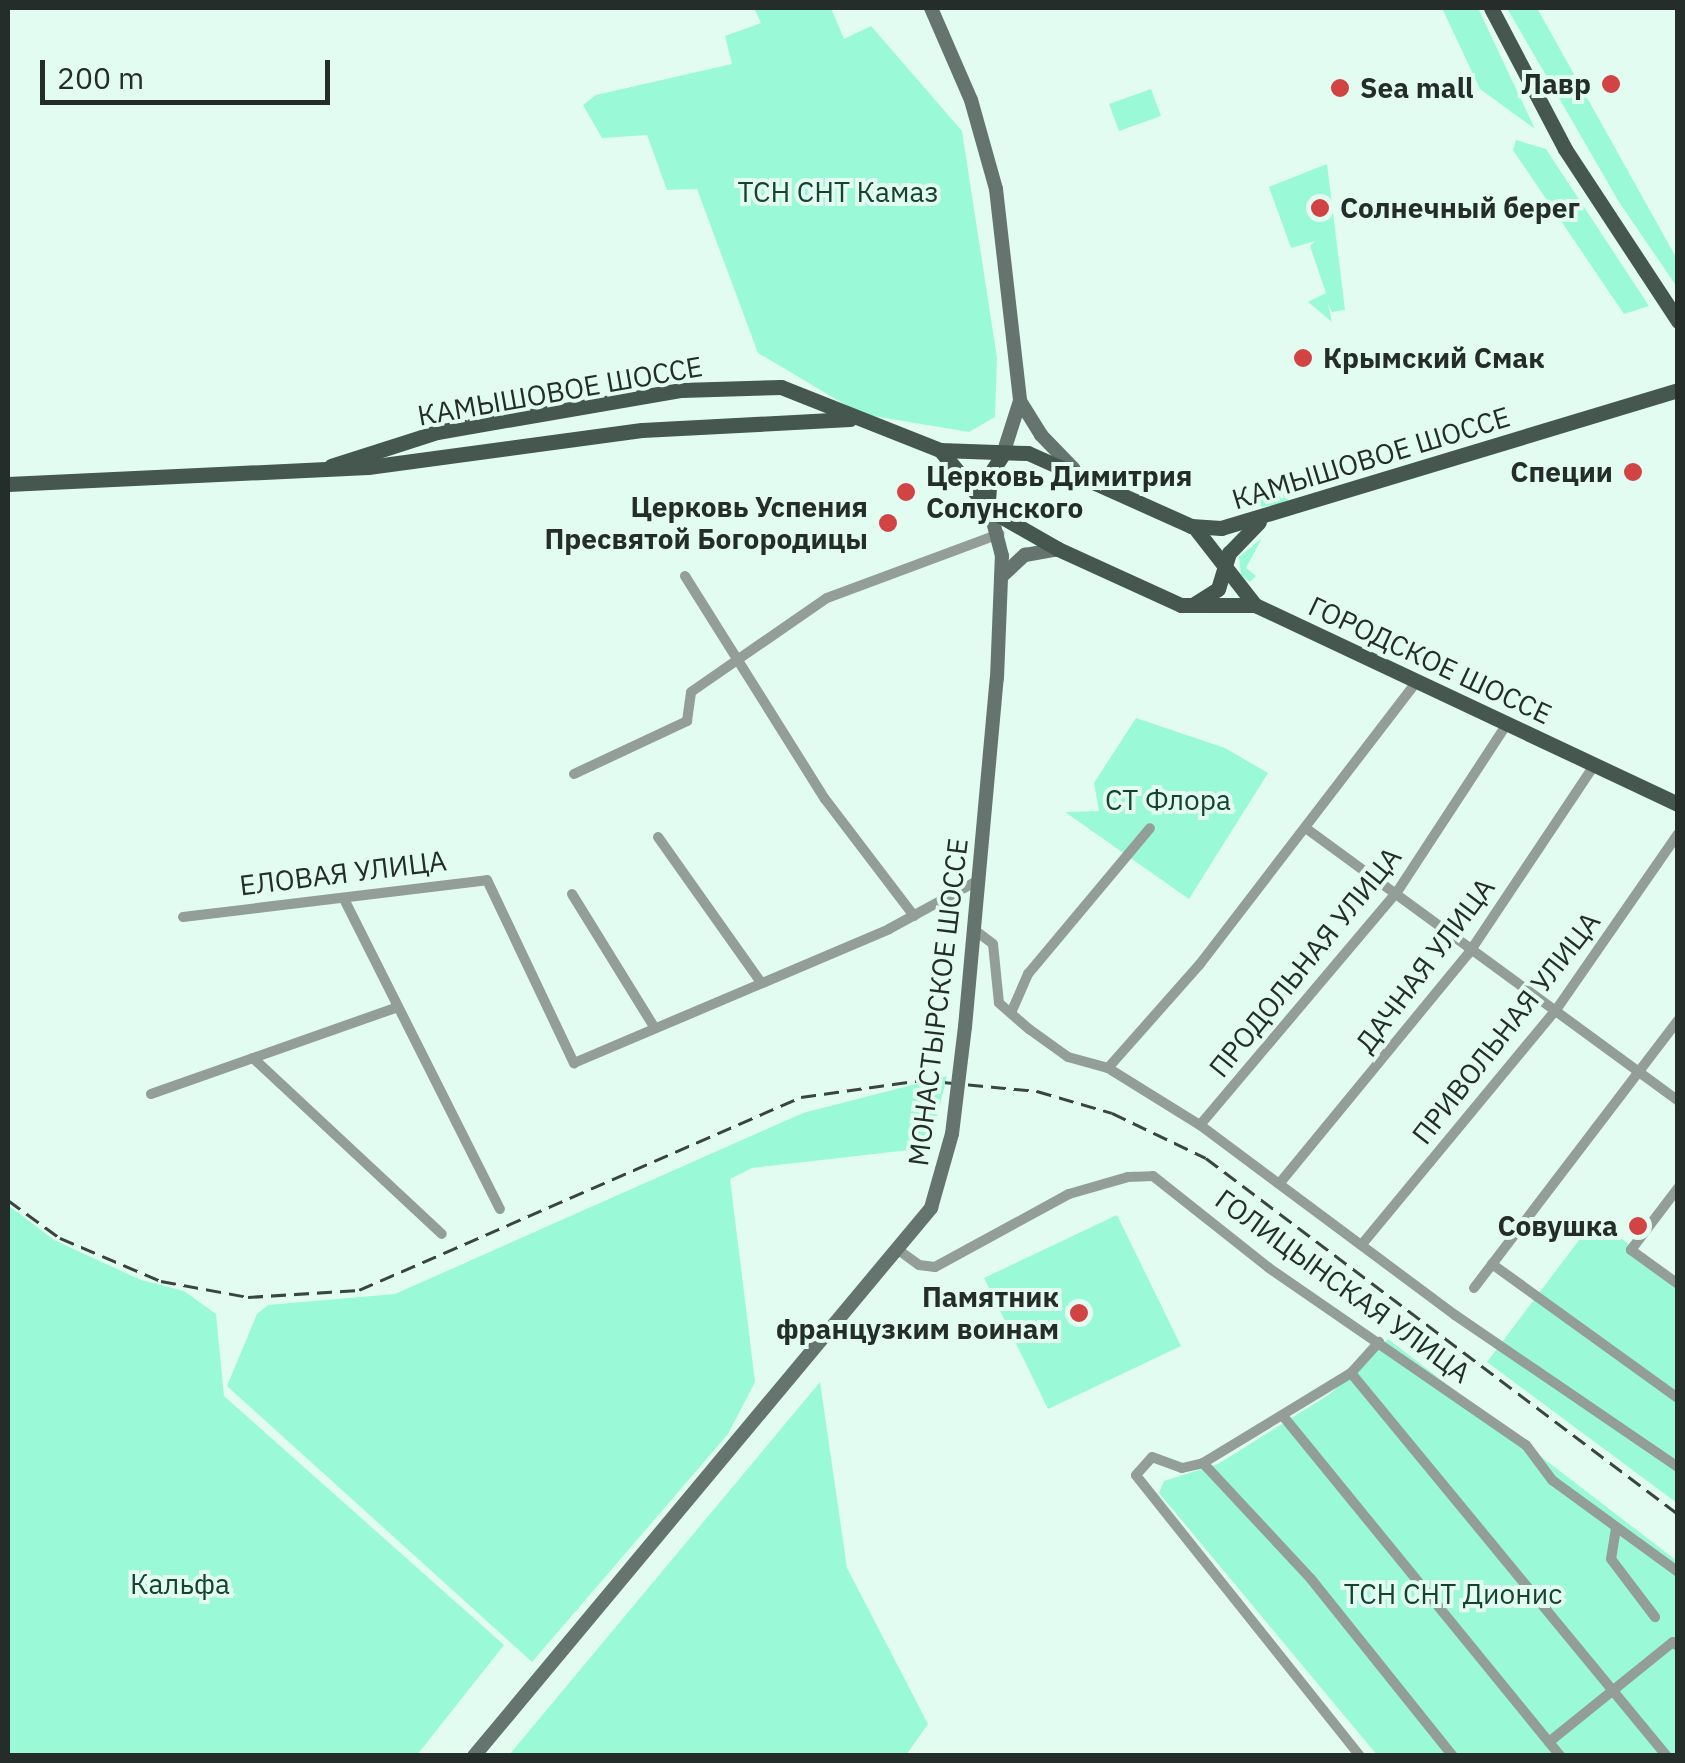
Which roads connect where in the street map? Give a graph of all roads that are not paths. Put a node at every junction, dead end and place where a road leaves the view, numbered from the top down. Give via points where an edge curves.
1 (931, 8) edge
2 (1492, 8) edge
3 (1678, 320) edge
4 (1678, 390) edge
5 (1020, 401) junction
6 (854, 419) junction
7 (940, 450) junction
8 (1004, 454) junction
9 (331, 466) junction
10 (1074, 469) junction
11 (8, 484) edge
12 (990, 510) junction
13 (1259, 522) junction
14 (1192, 526) junction
15 (999, 534) junction
16 (1058, 549) junction
17 (1223, 565) junction
18 (685, 576) dead end
19 (1001, 578) junction
20 (1255, 605) junction
21 (1189, 606) junction
22 (739, 657) junction
23 (1416, 683) junction
24 (1506, 724) junction
25 (1595, 764) junction
26 (574, 774) dead end
27 (1678, 804) edge
28 (1150, 828) dead end
29 (1307, 828) junction
30 (1678, 834) edge
31 (658, 836) dead end
32 (979, 880) junction
33 (1397, 892) junction
34 (572, 894) dead end
35 (344, 899) junction
36 (914, 916) junction
37 (182, 917) dead end
38 (976, 931) junction
39 (1472, 948) junction
40 (760, 981) junction
41 (398, 1007) junction
42 (1556, 1010) junction
43 (1012, 1014) junction
44 (1678, 1020) edge
45 (654, 1026) junction
46 (253, 1058) junction
47 (1108, 1068) junction
48 (1640, 1073) junction
49 (151, 1094) dead end
50 (1678, 1101) edge
51 (1200, 1125) junction
52 (1280, 1184) junction
53 (1678, 1188) edge
54 (500, 1208) dead end
55 (442, 1234) dead end
56 (1363, 1243) junction
57 (898, 1248) junction
58 (1492, 1264) junction
59 (1678, 1284) edge
60 (1474, 1288) dead end
61 (1379, 1342) junction
62 (1351, 1374) junction
63 (1678, 1398) edge
64 (1283, 1416) junction
65 (1203, 1463) junction
66 (1678, 1467) edge
67 (1616, 1528) junction
68 (1678, 1572) edge
69 (1655, 1616) dead end
70 (1676, 1644) edge
71 (1612, 1689) junction
72 (1549, 1742) junction
73 (474, 1756) edge
74 (1360, 1756) edge
75 (1454, 1756) edge
76 (1560, 1756) edge
77 (1666, 1756) edge

1 - 5 main road via 963,77 990,162
2 - 3 main road via 1565,149
4 - 13 main road, КАМЫШОВОЕ ШОССЕ
5 - 8 main road
5 - 10 main road via 1040,435
6 - 7 main road, КАМЫШОВОЕ ШОССЕ
6 - 9 main road, КАМЫШОВОЕ ШОССЕ via 642,430 437,459
6 - 9 main road, КАМЫШОВОЕ ШОССЕ via 781,387 681,390 437,432
7 - 8 main road, КАМЫШОВОЕ ШОССЕ
7 - 12 main road
8 - 10 main road, КАМЫШОВОЕ ШОССЕ via 1028,453
8 - 12 main road via 990,474
9 - 11 main road, КАМЫШОВОЕ ШОССЕ
10 - 14 main road, КАМЫШОВОЕ ШОССЕ
12 - 15 main road, МОНАСТЫРСКОЕ ШОССЕ
12 - 16 main road
13 - 14 main road, КАМЫШОВОЕ ШОССЕ
13 - 17 main road
14 - 17 main road, ГОРОДСКОЕ ШОССЕ via 1207,536
15 - 19 main road, МОНАСТЫРСКОЕ ШОССЕ
15 - 22 street via 827,598
16 - 19 main road via 1026,556
16 - 21 main road
17 - 20 main road, ГОРОДСКОЕ ШОССЕ
17 - 21 main road via 1218,589
18 - 22 street
19 - 32 main road, МОНАСТЫРСКОЕ ШОССЕ
20 - 21 main road
20 - 23 main road, ГОРОДСКОЕ ШОССЕ
22 - 26 street via 692,692 686,721
22 - 36 street via 824,799
23 - 24 main road, ГОРОДСКОЕ ШОССЕ
23 - 29 street
24 - 25 main road, ГОРОДСКОЕ ШОССЕ
24 - 33 street, ПРОДОЛЬНАЯ УЛИЦА
25 - 27 main road, ГОРОДСКОЕ ШОССЕ
25 - 39 street, ДАЧНАЯ УЛИЦА
28 - 43 street via 1028,974
29 - 33 street
29 - 47 street
30 - 42 street, ПРИВОЛЬНАЯ УЛИЦА
31 - 40 street
32 - 36 street
32 - 38 main road, МОНАСТЫРСКОЕ ШОССЕ
33 - 39 street
33 - 51 street, ПРОДОЛЬНАЯ УЛИЦА
34 - 45 street
35 - 37 street, ЕЛОВАЯ УЛИЦА
35 - 41 street
35 - 45 street, ЕЛОВАЯ УЛИЦА via 487,880 574,1063
36 - 40 street
38 - 43 street via 993,944 993,981 999,1003
38 - 57 main road, МОНАСТЫРСКОЕ ШОССЕ, bridge via 952,1134 931,1208
39 - 42 street
39 - 52 street, ДАЧНАЯ УЛИЦА
40 - 45 street
41 - 46 street
41 - 54 street
42 - 48 street
42 - 56 street, ПРИВОЛЬНАЯ УЛИЦА
43 - 47 street via 1068,1057
44 - 48 street
46 - 49 street
46 - 55 street
47 - 51 street
48 - 50 street
48 - 58 street
51 - 52 street
52 - 56 street
53 - 59 street via 1630,1250
56 - 66 street via 1455,1315
57 - 61 street, ГОЛИЦЫНСКАЯ УЛИЦА via 919,1265 935,1266 1068,1194 1128,1176 1152,1176
57 - 73 main road, МОНАСТЫРСКОЕ ШОССЕ
58 - 60 street
58 - 63 street
61 - 62 street
61 - 67 street, ГОЛИЦЫНСКАЯ УЛИЦА via 1526,1444 1552,1480
62 - 64 street
62 - 71 street
64 - 65 street
64 - 72 street
65 - 74 street via 1182,1468 1152,1457 1138,1468 1136,1481
65 - 75 street via 1299,1565
67 - 68 street, ГОЛИЦЫНСКАЯ УЛИЦА
67 - 69 street via 1610,1560
70 - 71 street
71 - 72 street
71 - 77 street
72 - 76 street

